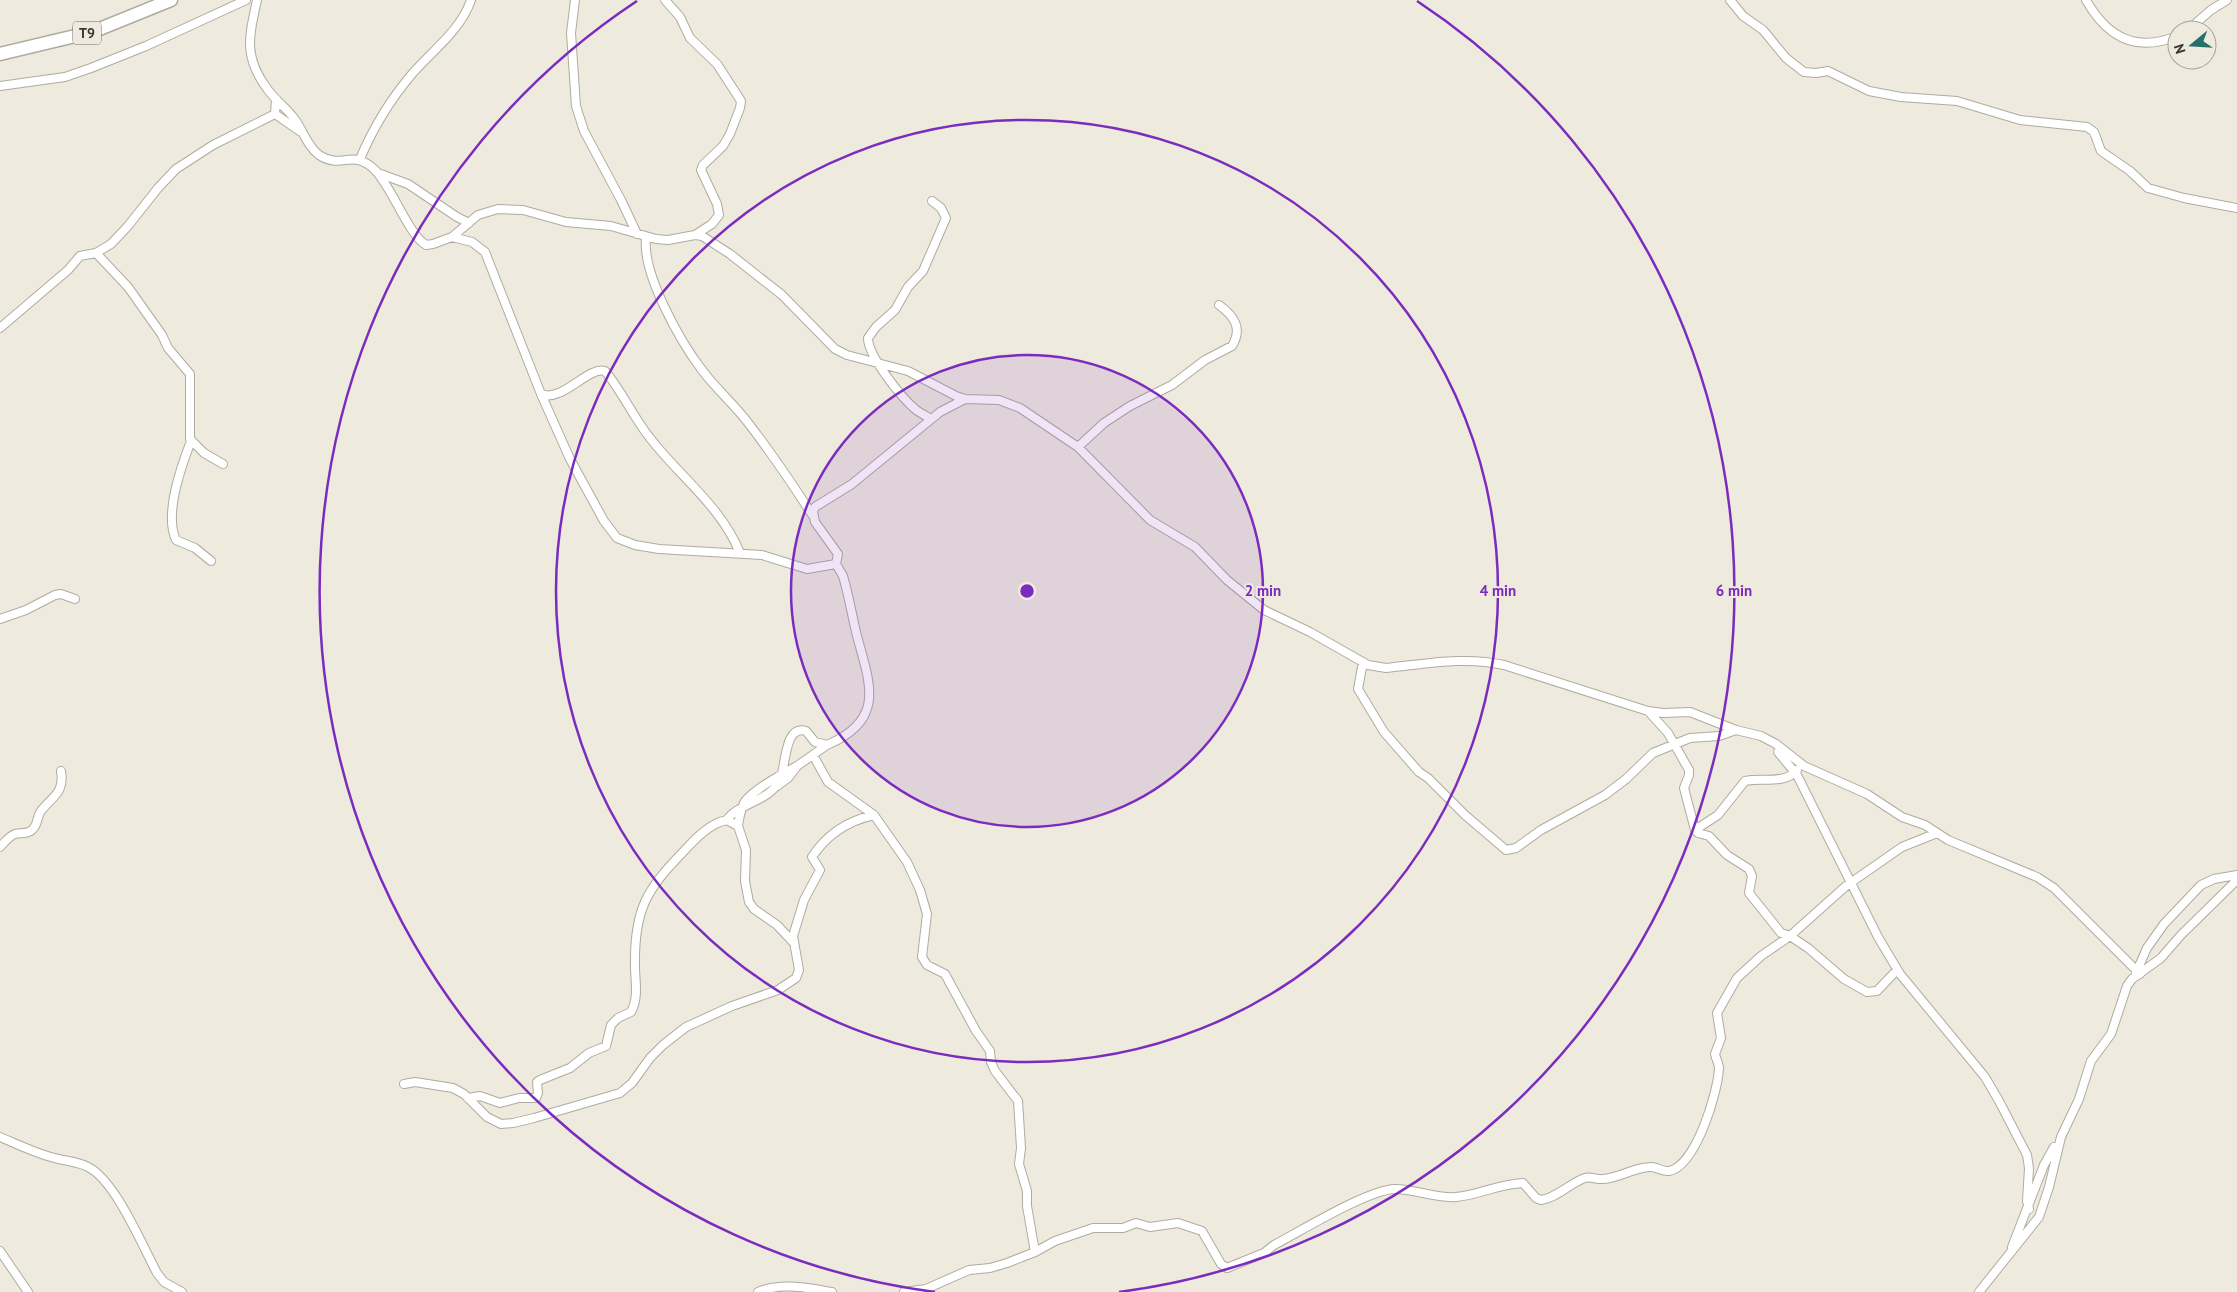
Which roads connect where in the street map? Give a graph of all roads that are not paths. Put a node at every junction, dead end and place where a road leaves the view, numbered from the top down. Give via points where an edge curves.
1 (171, 0) edge
2 (246, 0) edge
3 (257, 0) edge
4 (471, 0) edge
5 (575, 0) edge
6 (665, 0) edge
7 (1730, 0) edge
8 (2086, 0) edge
9 (2227, 0) edge
10 (2200, 20) edge
11 (2167, 39) edge
12 (0, 54) edge
13 (0, 86) edge
14 (276, 100) junction
15 (275, 114) junction
16 (304, 135) junction
17 (360, 159) junction
18 (378, 173) junction
19 (932, 201) dead end
20 (2237, 208) edge
21 (470, 223) junction
22 (636, 234) junction
23 (695, 235) junction
24 (452, 237) junction
25 (646, 238) junction
26 (96, 253) junction
27 (1219, 305) dead end
28 (0, 328) edge
29 (877, 362) junction
30 (541, 394) junction
31 (965, 399) junction
32 (931, 419) junction
33 (191, 442) junction
34 (1078, 447) junction
35 (223, 464) dead end
36 (813, 516) junction
37 (740, 553) junction
38 (211, 561) dead end
39 (836, 564) junction
40 (75, 599) dead end
41 (0, 619) edge
42 (1363, 662) junction
43 (1648, 711) junction
44 (1736, 730) junction
45 (1766, 738) junction
46 (1675, 744) junction
47 (827, 745) junction
48 (813, 755) junction
49 (1799, 763) junction
50 (797, 766) junction
51 (61, 771) dead end
52 (1795, 772) junction
53 (782, 774) junction
54 (775, 787) junction
55 (742, 809) junction
56 (874, 815) junction
57 (727, 820) junction
58 (738, 826) junction
59 (1695, 830) junction
60 (1937, 834) junction
61 (0, 847) edge
62 (2237, 875) edge
63 (2237, 880) edge
64 (1850, 883) junction
65 (1790, 936) junction
66 (793, 942) junction
67 (1897, 970) junction
68 (2139, 972) junction
69 (404, 1084) dead end
70 (468, 1098) junction
71 (0, 1137) edge
72 (2061, 1137) junction
73 (2029, 1208) junction
74 (0, 1251) edge
75 (1035, 1252) junction
76 (2007, 1258) junction
77 (28, 1292) edge
78 (182, 1292) edge
79 (758, 1292) edge
80 (832, 1292) edge
81 (904, 1292) edge
82 (1979, 1292) edge

1 - 12 highway, T9 via 92,32
2 - 13 street via 91,68 65,77
3 - 14 street via 249,36 250,50 259,76
4 - 17 street via 462,19 396,95 373,130
5 - 22 street via 571,33 576,106 584,131
6 - 23 street via 680,17 690,38 722,71 741,100 730,134 701,170 720,215
7 - 20 street via 1743,16 1763,30 1786,58 1804,72 1828,71 1869,91 1957,101 2020,120 2087,126 2094,132 2101,151 2148,188
8 - 11 street via 2105,25 2130,41 2152,44
9 - 10 street
14 - 15 street
14 - 16 street via 288,110
15 - 16 street
15 - 26 street via 176,169 118,237
16 - 17 street via 319,155 330,159
17 - 18 street
18 - 21 street via 408,184
18 - 24 street via 421,242 433,244
19 - 29 street via 946,218 923,271 908,287 895,310 870,332 868,344
21 - 22 street via 487,211 512,209 566,222 611,226
21 - 24 street
22 - 25 street
23 - 25 street via 668,240
23 - 29 street via 711,240 765,281 834,349
24 - 30 street via 472,242 485,252
25 - 36 street via 651,276 688,349 714,385 755,431
26 - 28 street via 80,256
26 - 33 street via 128,287 168,348 190,374
27 - 34 street via 1228,311 1237,325 1238,333 1232,346 1111,419
29 - 31 street via 915,373
29 - 32 street via 914,408
30 - 37 street via 570,459 604,521 618,538 659,549
30 - 37 street via 553,394 596,371 605,371 650,439 718,514
31 - 32 street
31 - 34 street via 987,398 1010,404
32 - 36 street via 852,484 815,507
33 - 35 street
33 - 38 street via 176,488 172,532 176,540 195,548
34 - 42 street via 1150,520 1195,547 1264,610
36 - 39 street via 836,548 839,558
37 - 39 street via 762,555 807,569
39 - 47 street via 848,593 869,674 870,695 869,704 859,721 846,734
40 - 41 street via 55,595
42 - 43 street via 1386,668 1484,660
42 - 46 street via 1358,689 1384,732 1419,772 1504,849 1516,848 1541,830 1605,795 1649,756
43 - 44 street via 1696,713
43 - 46 street
44 - 45 street
44 - 46 street
45 - 49 street
45 - 52 street
46 - 59 street via 1689,772 1684,788
47 - 48 street
47 - 53 street via 819,744 802,730 794,733 788,741
48 - 50 street
48 - 56 street via 828,782
49 - 52 street
49 - 60 street via 1867,794 1897,815 1925,825
50 - 53 street
50 - 54 street via 785,781
51 - 61 street via 59,791 41,811 35,828 14,834
52 - 59 street via 1777,780 1745,782 1718,815
52 - 64 street
53 - 54 street
53 - 55 street via 747,798
54 - 55 street
55 - 57 street
55 - 58 street
56 - 66 street via 841,827 813,856 820,872 804,900
56 - 75 street via 907,862 920,890 927,914 921,951 923,960 945,974 990,1051 995,1071 1018,1101 1019,1164 1027,1191
57 - 58 street
57 - 70 street via 695,838 662,873 642,905 637,929 635,1003 631,1012 611,1025 606,1046 589,1053 570,1068 537,1082 536,1098 500,1103 480,1096
58 - 66 street via 746,850 745,881 749,902
59 - 65 street via 1710,837 1727,855 1749,869 1752,878 1748,888 1750,893 1779,932
60 - 64 street via 1902,847
60 - 68 street via 2047,882
62 - 68 street via 2201,885 2164,924 2147,948
63 - 68 street via 2161,958
64 - 65 street
64 - 67 street
65 - 67 street via 1844,979 1867,992 1877,991
65 - 75 street via 1760,956 1737,978 1717,1011 1721,1036 1715,1054 1719,1066 1718,1084 1692,1151 1672,1170 1651,1167 1606,1179 1588,1177 1541,1200 1523,1184 1500,1185 1456,1197 1394,1189 1327,1216 1264,1253 1227,1268 1221,1264 1202,1231 1178,1223 1093,1228 1055,1241
66 - 70 street via 799,970 796,978 778,990 686,1027 657,1051 620,1093 513,1123 494,1122
67 - 73 street via 1985,1077 1999,1101 2027,1155
68 - 72 street via 2127,986 2111,1034 2091,1061 2079,1099
69 - 70 street via 444,1085
71 - 78 street via 94,1170 125,1211 157,1273 164,1282
72 - 73 street via 2044,1165
72 - 76 street via 2039,1217
73 - 76 street
74 - 77 street
75 - 81 street via 990,1268 969,1270 926,1289
76 - 82 street
79 - 80 street via 774,1287 806,1287

